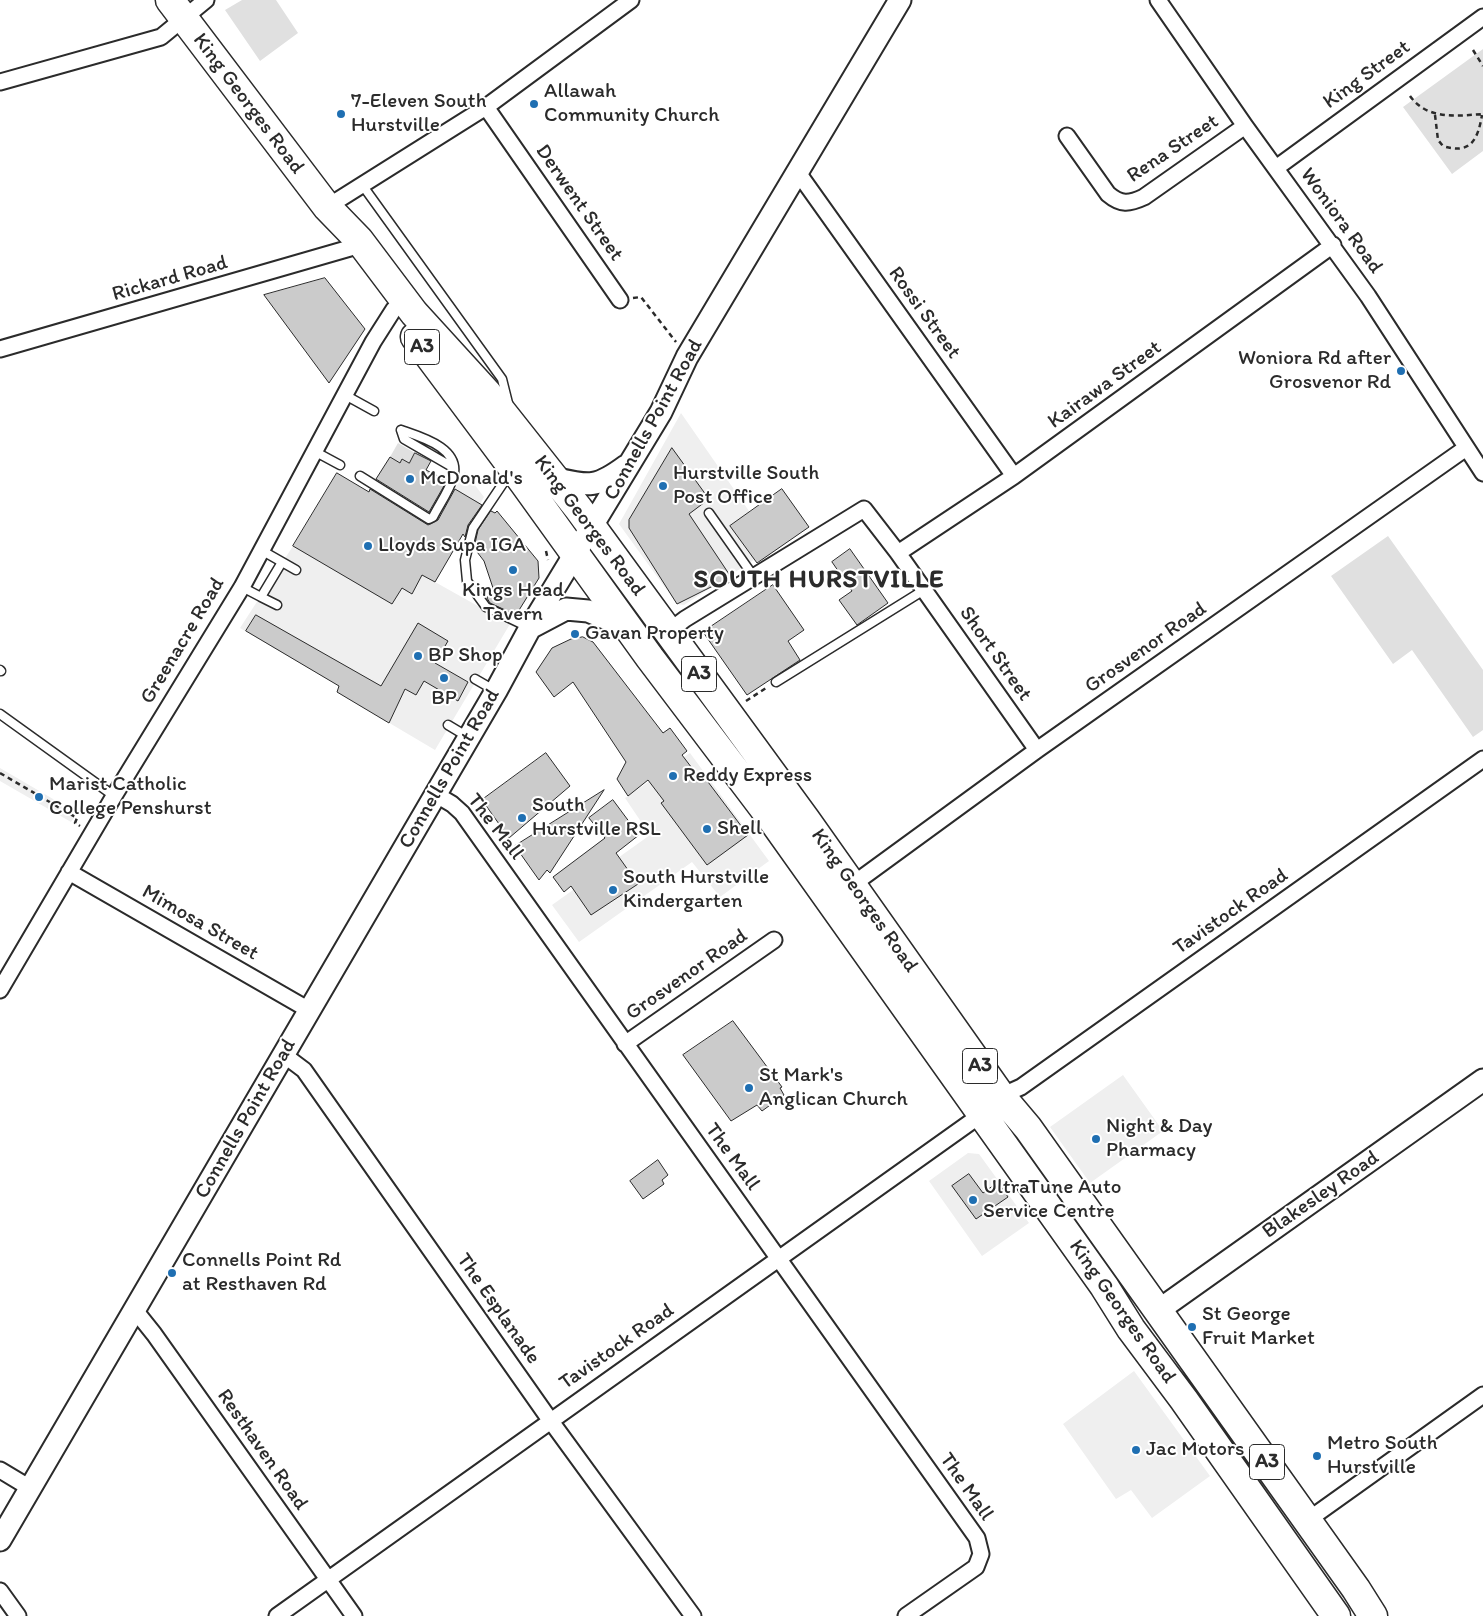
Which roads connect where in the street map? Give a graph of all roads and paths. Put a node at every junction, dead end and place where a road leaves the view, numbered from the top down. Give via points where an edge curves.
1 (206, 0) edge
2 (631, 0) edge
3 (900, 0) edge
4 (1158, 0) edge
5 (177, 9) edge
6 (1483, 17) edge
7 (1473, 50) dead end
8 (1483, 66) edge
9 (0, 82) edge
10 (1410, 96) dead end
11 (486, 107) junction
12 (1436, 115) junction
13 (1483, 115) edge
14 (1245, 126) junction
15 (1067, 136) dead end
16 (1276, 168) junction
17 (798, 174) junction
18 (363, 186) junction
19 (327, 207) junction
20 (1332, 245) junction
21 (350, 248) junction
22 (620, 300) joint
23 (394, 309) junction
24 (677, 343) dead end
25 (0, 349) edge
26 (345, 395) junction
27 (374, 411) dead end
28 (516, 430) junction
29 (1466, 448) junction
30 (314, 451) junction
31 (630, 463) junction
32 (340, 465) dead end
33 (454, 468) junction
34 (513, 468) junction
35 (1483, 473) edge
36 (360, 476) dead end
37 (1014, 476) junction
38 (553, 478) junction
39 (709, 513) dead end
40 (592, 527) junction
41 (261, 550) junction
42 (546, 551) dead end
43 (898, 553) junction
44 (575, 554) junction
45 (548, 560) dead end
46 (282, 562) junction
47 (296, 570) dead end
48 (754, 576) junction
49 (242, 587) junction
50 (924, 590) junction
51 (261, 597) junction
52 (277, 605) dead end
53 (627, 627) junction
54 (530, 628) junction
55 (668, 632) junction
56 (475, 679) dead end
57 (776, 682) joint
58 (496, 691) junction
59 (745, 702) dead end
60 (0, 714) edge
61 (448, 725) dead end
62 (468, 737) junction
63 (1037, 750) junction
64 (1483, 759) edge
65 (0, 773) edge
66 (435, 794) junction
67 (114, 796) junction
68 (92, 834) junction
69 (70, 872) junction
70 (852, 885) junction
71 (774, 940) dead end
72 (0, 990) edge
73 (309, 1010) junction
74 (625, 1044) junction
75 (284, 1055) junction
76 (1483, 1080) edge
77 (992, 1105) junction
78 (779, 1259) junction
79 (1104, 1286) junction
80 (134, 1309) junction
81 (1159, 1310) junction
82 (1483, 1395) edge
83 (1184, 1400) junction
84 (550, 1420) junction
85 (0, 1470) edge
86 (30, 1488) junction
87 (1308, 1520) junction
88 (0, 1540) edge
89 (328, 1579) junction
90 (0, 1591) edge
91 (18, 1616) edge
92 (277, 1616) edge
93 (354, 1616) edge
94 (692, 1616) edge
95 (906, 1616) edge
96 (1336, 1616) edge
97 (1373, 1616) edge

1 - 5 street
2 - 11 street
3 - 17 street, Connells Point Road
4 - 14 street, Woniora Road
5 - 9 street via 161,37
5 - 19 highway, King Georges Road / A3
6 - 16 street, King Street
7 - 8 path
10 - 12 path via 1426,111
11 - 18 street
11 - 22 street, Derwent Street
12 - 13 path
12 - 13 path via 1438,140 1444,146 1460,149 1470,146
14 - 15 street, Rena Street via 1144,197 1129,204 1108,194
14 - 16 street, Woniora Road
16 - 20 street, Woniora Road
17 - 31 street, Connells Point Road via 687,357 661,412
17 - 37 street, Rossi Street
18 - 19 street
18 - 28 lane via 502,379
19 - 21 highway, King Georges Road / A3
19 - 28 highway, King Georges Road / A3 via 359,240 414,313
20 - 29 street, Woniora Road
20 - 37 street, Kairawa Street
21 - 23 highway, King Georges Road / A3
21 - 25 street, Rickard Road
22 - 24 path via 641,297
23 - 26 street, Greenacre Road
23 - 34 highway, King Georges Road / A3
26 - 27 lane
26 - 30 street, Greenacre Road
28 - 38 highway, King Georges Road / A3
29 - 35 street, Woniora Road
29 - 63 street, Grosvenor Road
30 - 32 lane
30 - 41 street, Greenacre Road
31 - 38 street via 609,478 588,485
31 - 40 street, Connells Point Road
33 - 33 lane via 404,439 401,430 440,446
33 - 36 lane via 453,479 429,519
34 - 44 highway, King Georges Road / A3
34 - 54 lane via 473,528 465,560 467,581 486,607
37 - 43 street, Kairawa Street
38 - 40 highway, King Georges Road / A3
39 - 48 lane
40 - 44 street, Connells Point Road
40 - 55 highway, King Georges Road / A3
41 - 46 lane
41 - 49 street, Greenacre Road
42 - 45 path
43 - 48 street, Short Street via 864,509
43 - 50 street, Short Street
44 - 53 highway, King Georges Road / A3
44 - 54 street, Connells Point Road
46 - 47 lane
46 - 51 lane
48 - 55 street
49 - 51 lane
49 - 67 street, Greenacre Road
50 - 57 lane
50 - 63 street, Short Street
51 - 52 lane
53 - 54 street via 588,610 566,610
53 - 77 highway, King Georges Road / A3
54 - 58 street, Connells Point Road
55 - 70 highway, King Georges Road / A3
56 - 58 lane
57 - 59 path
58 - 62 street, Connells Point Road
60 - 67 lane
61 - 62 lane
62 - 66 street, Connells Point Road
63 - 70 street, Grosvenor Road
64 - 77 street, Tavistock Road
65 - 68 path via 77,818 75,823
66 - 73 street, Connells Point Road
66 - 74 street, The Mall via 462,813
67 - 68 street, Greenacre Road
68 - 69 street, Greenacre Road
69 - 72 street, Greenacre Road
69 - 73 street, Mimosa Street
70 - 77 highway, King Georges Road / A3
71 - 74 street, Grosvenor Road
73 - 75 street, Connells Point Road
74 - 78 street, The Mall
75 - 80 street, Connells Point Road
75 - 84 street, The Esplanade via 304,1070
76 - 81 street, Blakesley Road
77 - 78 street, Tavistock Road
77 - 79 highway, King Georges Road / A3
77 - 81 highway, King Georges Road / A3 via 1028,1128
78 - 84 street, Tavistock Road
78 - 95 street, The Mall via 977,1538 982,1554 976,1567
79 - 81 highway via 1146,1310
79 - 83 highway, King Georges Road / A3 via 1131,1329
80 - 86 street, Connells Point Road
80 - 89 street, Resthaven Road
81 - 83 highway via 1155,1321 1157,1338 1182,1375
81 - 87 highway, King Georges Road / A3
82 - 87 street
83 - 96 highway, King Georges Road / A3
84 - 89 street, Tavistock Road
84 - 94 street, The Esplanade
85 - 86 street
86 - 88 street, Connells Point Road
87 - 97 highway, King Georges Road / A3
89 - 92 street, Tavistock Road
89 - 93 street, Resthaven Road
90 - 91 street

